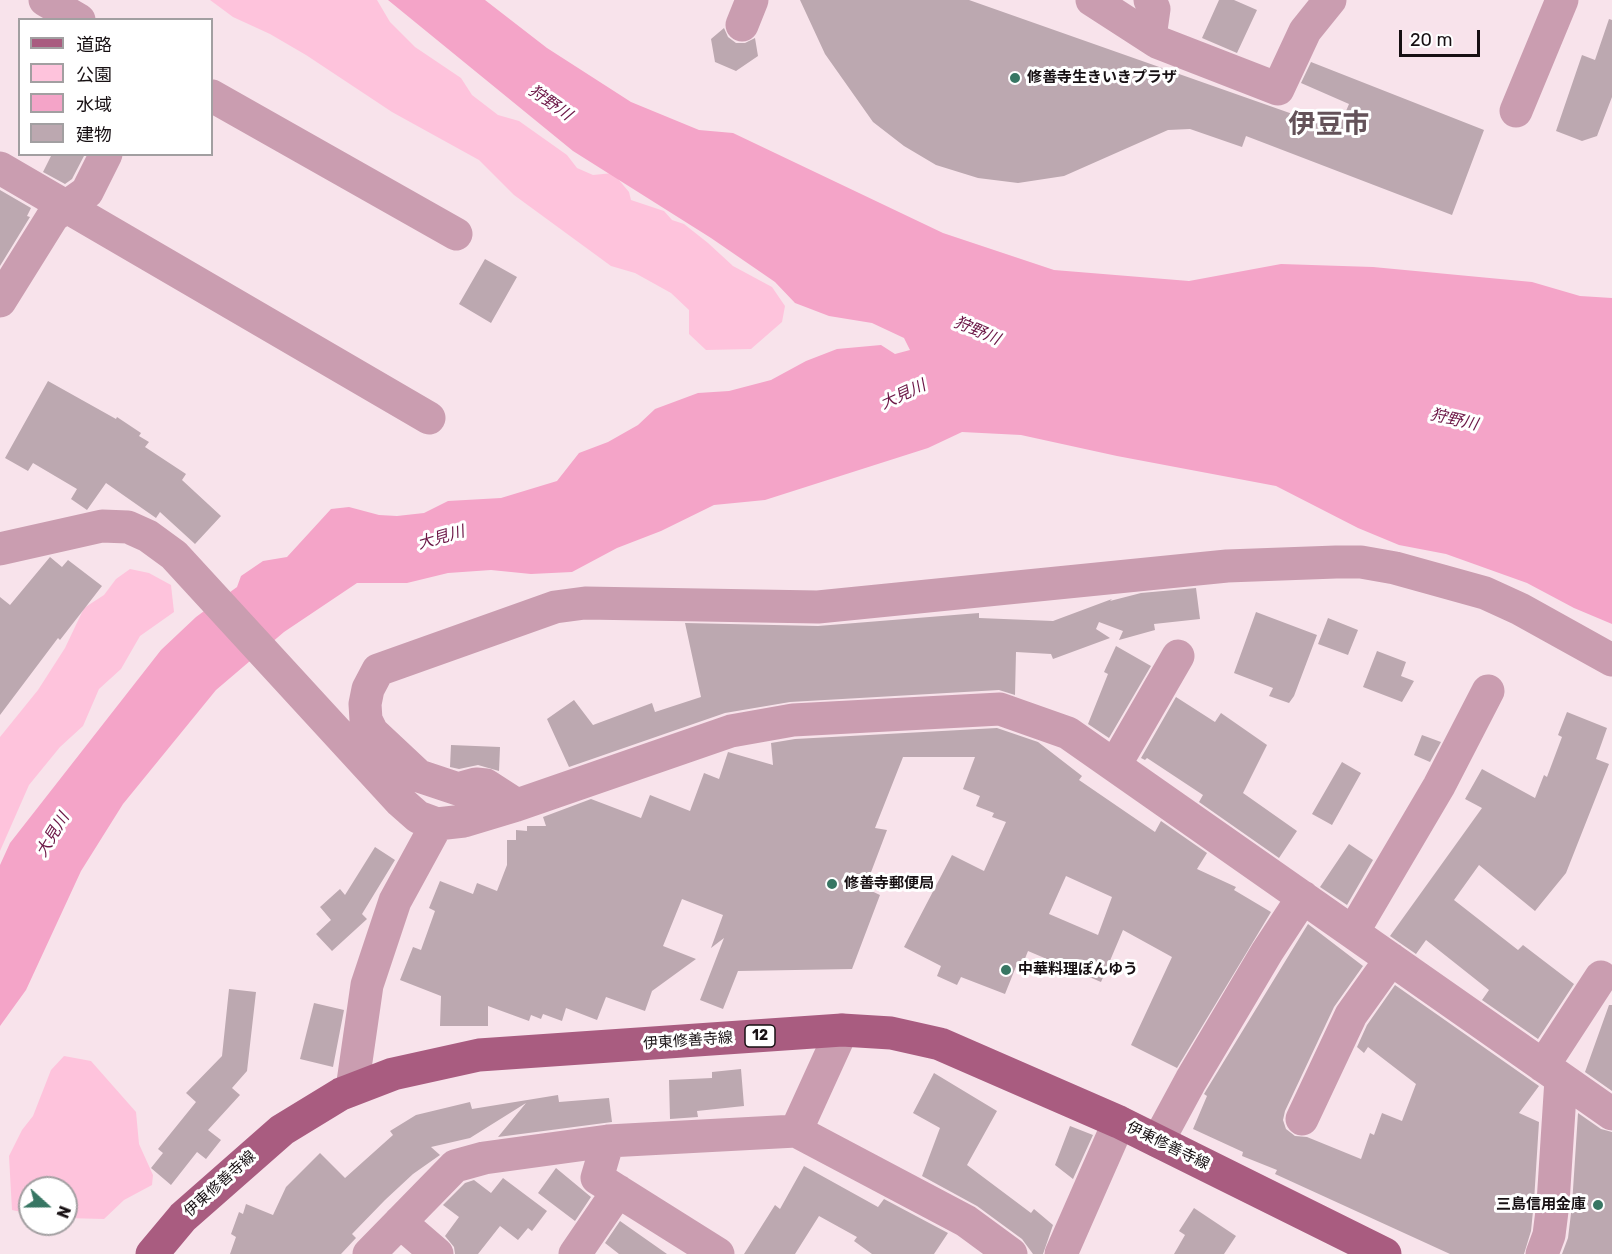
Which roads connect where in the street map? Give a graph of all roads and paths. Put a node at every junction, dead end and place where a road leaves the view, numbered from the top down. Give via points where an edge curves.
1 (45, 0) edge
2 (1092, 0) edge
3 (1150, 0) edge
4 (1330, 0) edge
5 (1562, 0) edge
6 (76, 18) edge
7 (1150, 37) junction
8 (213, 97) edge
9 (1516, 111) dead end
10 (105, 156) edge
11 (0, 168) edge
12 (68, 207) junction
13 (456, 234) dead end
14 (0, 301) edge
15 (429, 418) dead end
16 (0, 549) edge
17 (1178, 656) dead end
18 (1612, 660) edge
19 (1488, 691) dead end
20 (1115, 765) junction
21 (517, 805) junction
22 (437, 824) junction
23 (1303, 897) junction
24 (1353, 933) junction
25 (1391, 959) junction
26 (1601, 977) dead end
27 (842, 1030) junction
28 (1552, 1072) junction
29 (352, 1089) junction
30 (1612, 1114) edge
31 (1302, 1119) dead end
32 (1119, 1122) junction
33 (796, 1131) junction
34 (1158, 1141) junction
35 (608, 1142) junction
36 (618, 1191) junction
37 (400, 1222) junction
38 (152, 1254) edge
39 (369, 1254) edge
40 (437, 1254) edge
41 (575, 1254) edge
42 (718, 1254) edge
43 (1011, 1254) edge
44 (1061, 1254) edge
45 (1385, 1254) edge
46 (1542, 1254) edge

1 - 6 street
2 - 7 street
3 - 7 street via 1154,9
4 - 7 street via 1305,31 1278,89
5 - 9 street
8 - 13 street
10 - 12 street via 87,192
11 - 12 street
12 - 14 street via 53,216
12 - 15 street
16 - 22 street via 102,526 128,527 148,536 174,555 401,802 418,817
17 - 20 street
18 - 21 street via 1520,609 1476,590 1395,568 1336,562 1227,566 818,607 585,603 555,607 378,670 365,704 372,732 419,776 458,789 486,785
19 - 24 street via 1439,786
20 - 21 street via 1068,732 1000,709 793,720 731,731
20 - 23 street
21 - 22 street via 464,821
22 - 29 street via 395,902 367,985
23 - 24 street
23 - 34 street
24 - 25 street
25 - 28 street
25 - 31 street via 1351,1015
26 - 28 street
27 - 29 main road, 伊東修善寺線 / 12 via 479,1055 393,1074
27 - 32 main road, 伊東修善寺線 / 12 via 891,1033 940,1044
27 - 33 street
28 - 30 street
28 - 46 street via 1553,1203
29 - 38 main road, 伊東修善寺線 / 12 via 282,1130 183,1217
32 - 34 main road, 伊東修善寺線 / 12
32 - 44 street
33 - 35 street
33 - 43 street via 966,1221
34 - 45 main road, 伊東修善寺線 / 12
35 - 36 street via 597,1178
35 - 37 street via 484,1158 455,1166
36 - 41 street
36 - 42 street
37 - 39 street
37 - 40 street

